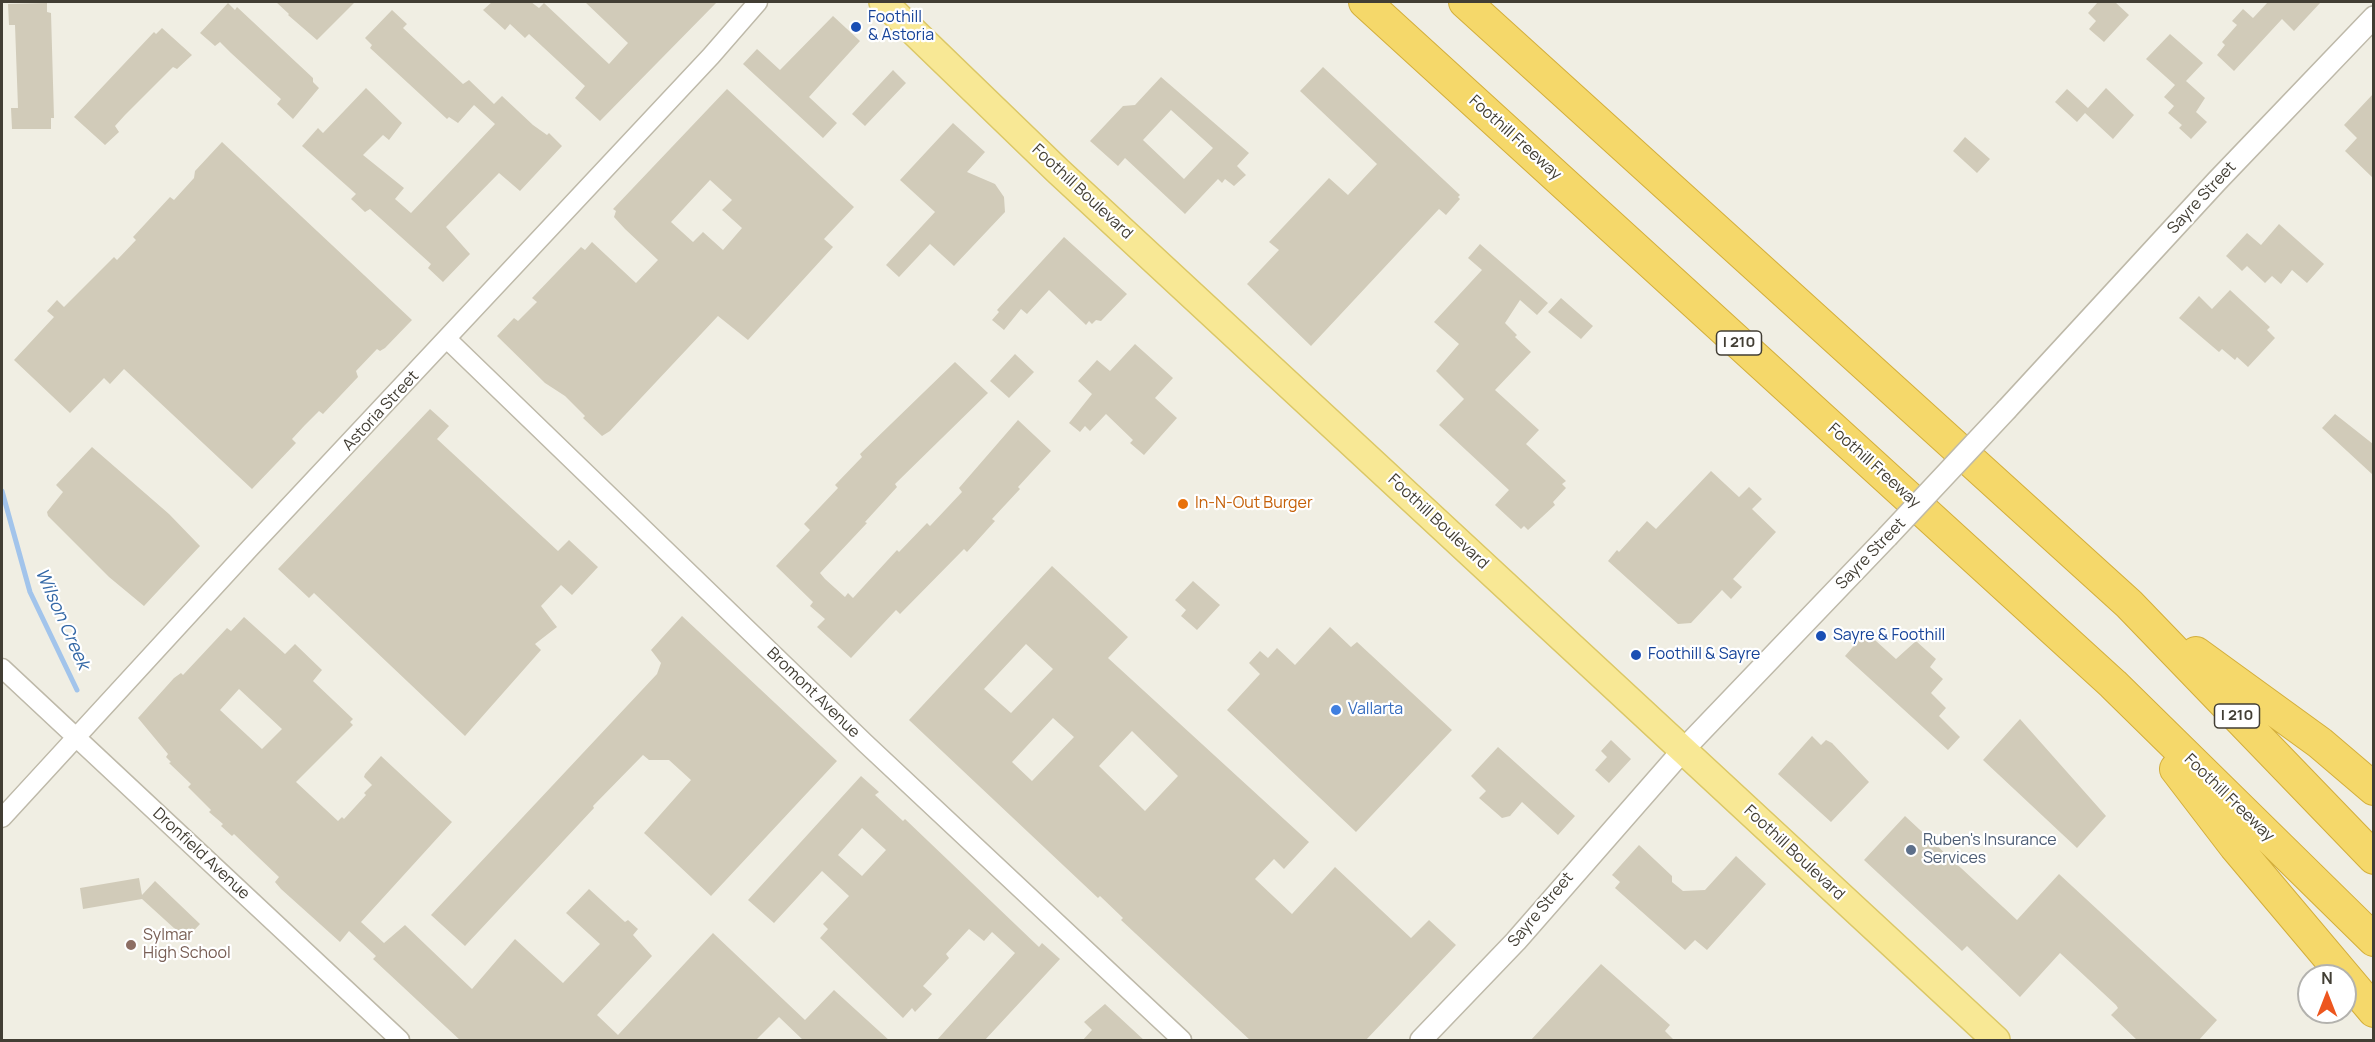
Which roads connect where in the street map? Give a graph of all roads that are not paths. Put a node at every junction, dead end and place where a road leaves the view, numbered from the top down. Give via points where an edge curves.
1 (758, 2) edge
2 (882, 2) edge
3 (1365, 2) edge
4 (1465, 2) edge
5 (2373, 17) edge
6 (448, 340) junction
7 (2129, 604) junction
8 (2, 668) edge
9 (2113, 684) junction
10 (75, 737) junction
11 (1684, 749) junction
12 (2373, 789) edge
13 (2, 818) edge
14 (2373, 858) edge
15 (2373, 940) edge
16 (2373, 1011) edge
17 (400, 1041) edge
18 (1182, 1041) edge
19 (1421, 1041) edge
20 (1996, 1041) edge

1 - 6 street, Astoria Street
2 - 11 main road, Foothill Boulevard via 1058,171
3 - 9 highway, Foothill Freeway / I 210
4 - 7 highway, I 210
5 - 11 street, Sayre Street, bridge
6 - 10 street, Astoria Street
6 - 18 street, Bromont Avenue via 865,743
7 - 12 highway via 2320,743
7 - 14 highway, I 210
8 - 10 street, Dronfield Avenue
9 - 15 highway, Foothill Freeway / I 210
9 - 16 highway via 2235,846
10 - 13 street, Astoria Street
10 - 17 street, Dronfield Avenue
11 - 19 street, Sayre Street via 1516,941
11 - 20 main road, Foothill Boulevard

